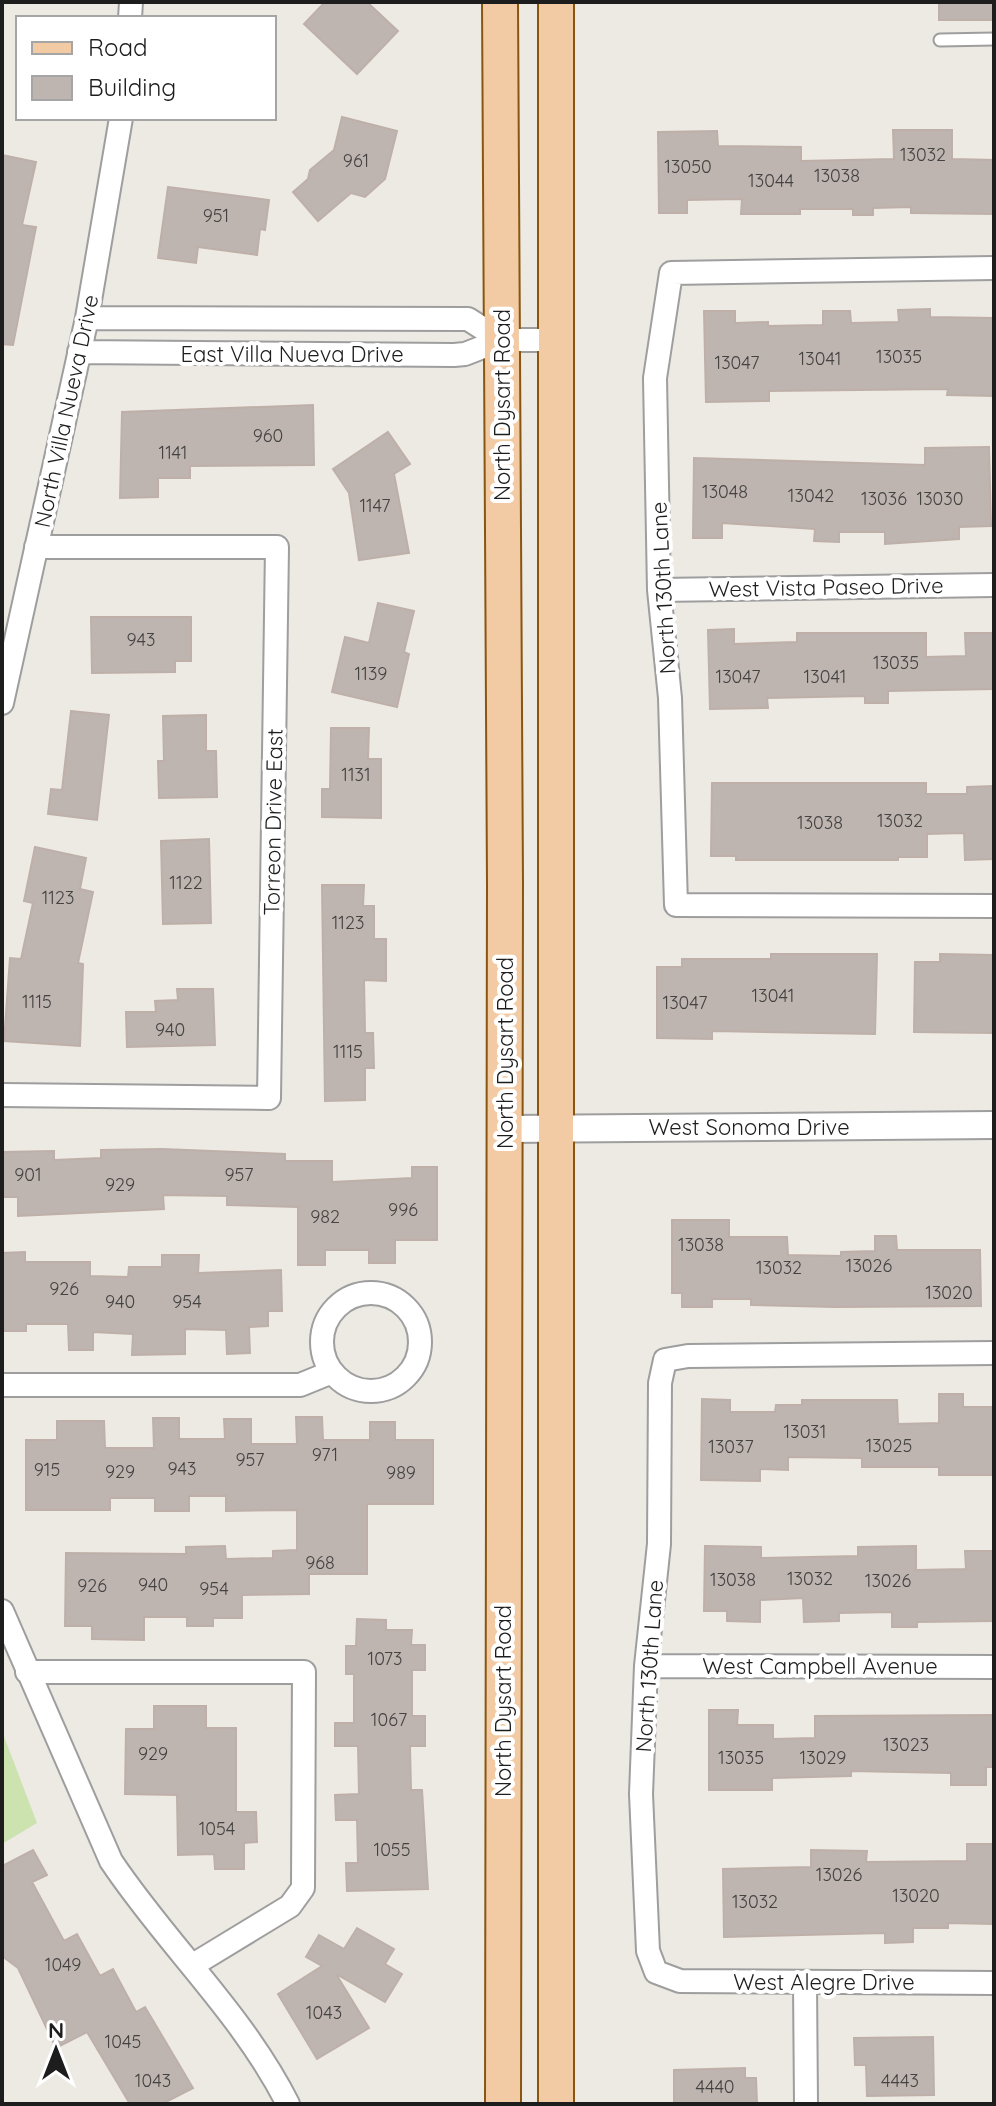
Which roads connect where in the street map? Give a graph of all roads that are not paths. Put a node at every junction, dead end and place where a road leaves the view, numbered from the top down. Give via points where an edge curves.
1 (500, 2) edge
2 (556, 2) edge
3 (994, 39) edge
4 (940, 40) dead end
5 (121, 120) edge
6 (994, 268) edge
7 (87, 318) junction
8 (501, 340) junction
9 (556, 340) junction
10 (79, 352) junction
11 (36, 547) junction
12 (994, 585) edge
13 (659, 590) junction
14 (2, 703) edge
15 (994, 906) edge
16 (2, 1095) edge
17 (994, 1125) edge
18 (554, 1128) junction
19 (505, 1129) junction
20 (994, 1353) edge
21 (332, 1372) junction
22 (2, 1385) edge
23 (2, 1611) edge
24 (646, 1666) junction
25 (994, 1667) edge
26 (27, 1672) junction
27 (193, 1965) junction
28 (656, 1972) joint
29 (805, 1983) junction
30 (994, 1983) edge
31 (288, 2104) edge
32 (503, 2104) edge
33 (556, 2104) edge
34 (806, 2104) edge

1 - 8 main road, North Dysart Road
2 - 9 main road
3 - 4 lane
5 - 7 street, North Villa Nueva Drive
6 - 13 street, North 130th Lane via 671,273 655,378
7 - 8 street, East Villa Nueva Drive via 468,319
7 - 10 street, North Villa Nueva Drive
8 - 9 street, East Villa Nueva Drive
8 - 10 street, East Villa Nueva Drive via 454,355
8 - 19 main road, North Dysart Road
9 - 18 main road
10 - 11 street, North Villa Nueva Drive
11 - 14 street, North Villa Nueva Drive
11 - 16 street, Torreon Drive East via 277,547 269,1098
12 - 13 street, West Vista Paseo Drive
13 - 15 street, North 130th Lane via 670,698 676,905
17 - 18 street, West Sonoma Drive
18 - 19 street, West Sonoma Drive
18 - 33 main road
19 - 32 main road, North Dysart Road
20 - 24 street, North 130th Lane via 665,1360 660,1383 659,1544
21 - 21 street via 344,1383 374,1391 403,1379 414,1367 421,1336 407,1307 378,1293 345,1299 333,1310 321,1341
21 - 22 street via 300,1385
23 - 26 street
24 - 25 street, West Campbell Avenue
24 - 28 street, North 130th Lane via 641,1794 648,1951
26 - 27 street via 111,1861
26 - 27 street via 304,1672 303,1888 290,1906
27 - 31 street via 252,2042
28 - 29 street, West Alegre Drive via 680,1981
29 - 30 street, West Alegre Drive
29 - 34 street

